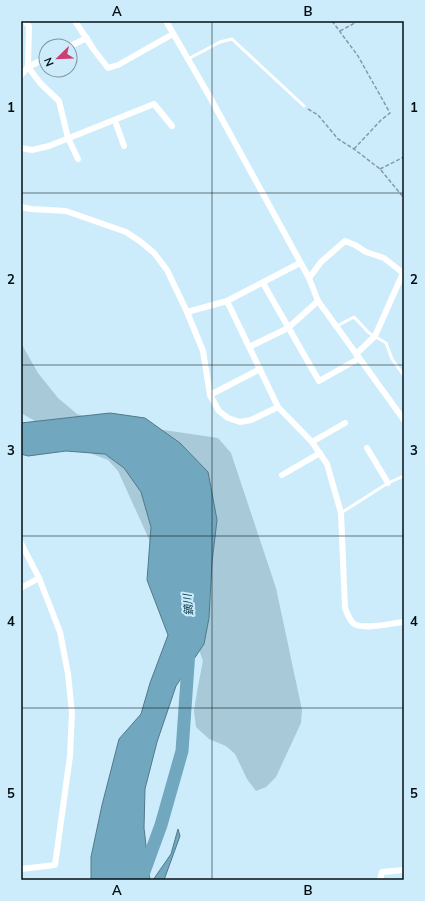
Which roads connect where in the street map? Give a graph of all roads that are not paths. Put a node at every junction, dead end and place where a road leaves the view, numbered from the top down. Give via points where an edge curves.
1 (25, 21) edge
2 (75, 21) edge
3 (166, 21) edge
4 (173, 34) junction
5 (87, 38) junction
6 (78, 42) edge
7 (188, 59) junction
8 (38, 62) edge
9 (28, 67) junction
10 (21, 75) edge
11 (304, 106) road end
12 (115, 121) junction
13 (172, 126) dead end
14 (68, 138) junction
15 (124, 146) dead end
16 (21, 148) edge
17 (78, 159) dead end
18 (21, 207) edge
19 (300, 263) junction
20 (309, 278) junction
21 (263, 283) junction
22 (227, 301) junction
23 (318, 301) junction
24 (187, 312) junction
25 (337, 326) junction
26 (288, 328) junction
27 (375, 336) junction
28 (250, 347) junction
29 (357, 356) junction
30 (404, 366) edge
31 (260, 369) junction
32 (400, 370) junction
33 (404, 376) edge
34 (210, 395) junction
35 (278, 406) junction
36 (404, 420) edge
37 (345, 423) dead end
38 (312, 442) junction
39 (367, 448) dead end
40 (320, 453) junction
41 (282, 475) dead end
42 (404, 476) edge
43 (388, 483) junction
44 (341, 513) junction
45 (21, 543) edge
46 (39, 578) junction
47 (21, 588) edge
48 (404, 622) edge
49 (21, 869) edge
50 (404, 870) edge
51 (380, 880) edge

1 - 9 street via 29,26
2 - 5 street
3 - 4 street
4 - 5 street via 108,68
4 - 7 street
5 - 6 street
7 - 11 lane via 220,42 232,39
7 - 19 street
8 - 9 street
9 - 10 street
9 - 14 street via 59,101
12 - 13 street via 154,104
12 - 14 street
12 - 15 street
14 - 16 street via 32,150
14 - 17 street
18 - 24 street via 66,211 126,232 154,253 167,270
19 - 20 street
19 - 21 street
20 - 23 street
20 - 27 street via 321,262 345,241 384,258 402,273
21 - 22 street
21 - 26 street
22 - 24 street
22 - 28 street
23 - 25 street
23 - 26 street
24 - 34 street via 203,350
25 - 27 lane via 354,317 368,333
25 - 29 street
26 - 28 street
26 - 29 street via 319,381
27 - 29 street
27 - 32 lane via 386,343 392,359
28 - 31 street
29 - 36 street
30 - 32 lane
31 - 34 street
31 - 35 street
32 - 33 lane
34 - 35 street via 219,411 228,418 240,422 251,420
35 - 38 street
37 - 38 street
38 - 40 street
39 - 43 street
40 - 41 street
40 - 44 street via 327,464
42 - 43 lane
43 - 44 lane
44 - 48 street via 345,608 353,624 361,626
45 - 46 street
46 - 47 street
46 - 49 street via 60,632 68,674 72,713 70,756 55,865
50 - 51 street via 382,872

